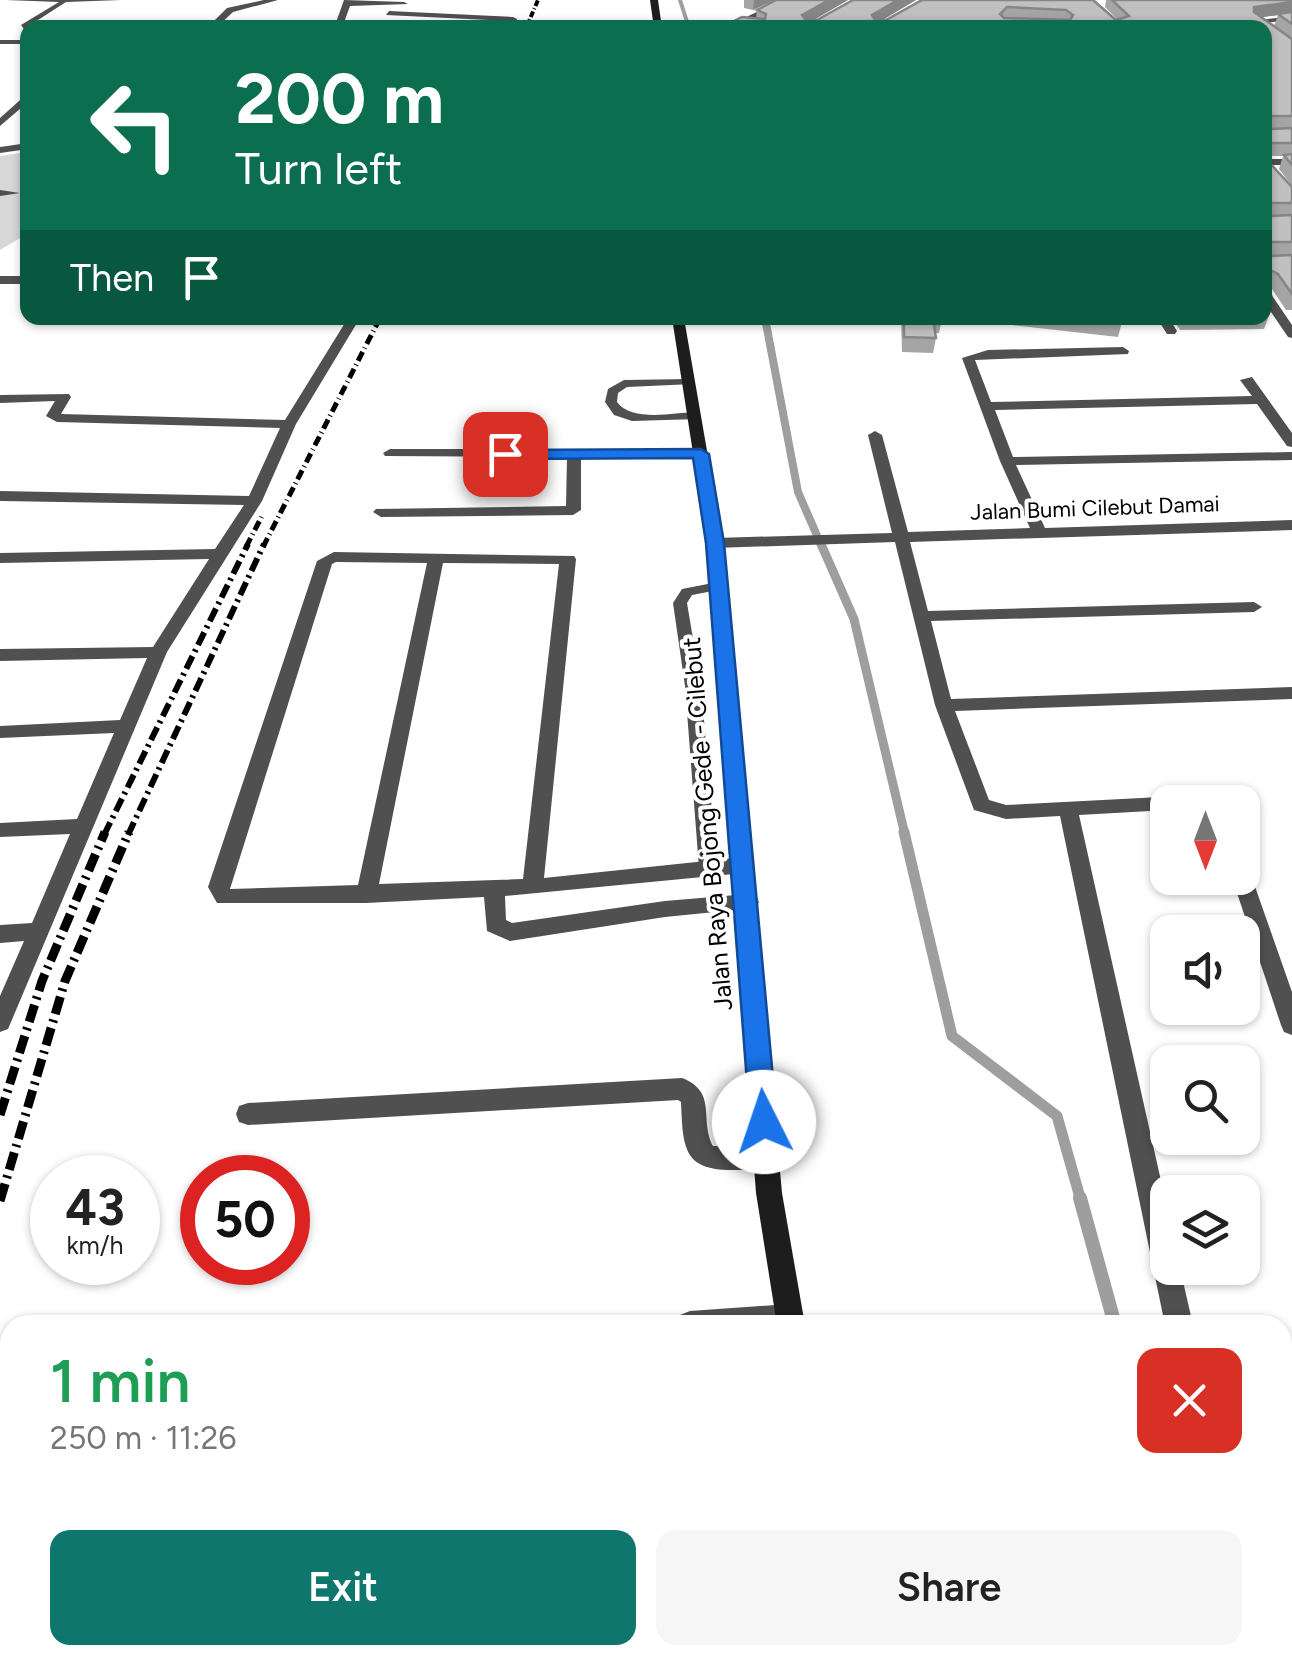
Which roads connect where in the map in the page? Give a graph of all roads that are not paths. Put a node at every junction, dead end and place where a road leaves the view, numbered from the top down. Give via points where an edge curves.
1 (10, 0) edge
2 (32, 0) edge
3 (117, 0) edge
4 (274, 0) edge
5 (788, 0) edge
6 (65, 2) edge
7 (348, 2) edge
8 (0, 3) edge
9 (446, 5) dead end
10 (389, 13) dead end
11 (1292, 18) edge
12 (34, 20) edge
13 (219, 20) edge
14 (514, 20) edge
15 (744, 20) edge
16 (1257, 20) edge
17 (1287, 38) edge
18 (1292, 47) edge
19 (20, 103) edge
20 (0, 122) edge
21 (1272, 173) edge
22 (1276, 178) edge
23 (0, 193) edge
24 (15, 193) dead end
25 (1286, 316) edge
26 (350, 325) edge
27 (679, 325) edge
28 (1167, 325) edge
29 (1171, 331) dead end
30 (1292, 334) edge
31 (1123, 351) dead end
32 (1246, 380) dead end
33 (688, 382) junction
34 (0, 399) edge
35 (1260, 400) junction
36 (986, 406) junction
37 (694, 416) junction
38 (289, 424) junction
39 (876, 435) dead end
40 (1292, 443) edge
41 (390, 453) dead end
42 (701, 454) junction
43 (574, 456) junction
44 (1292, 456) edge
45 (1007, 461) junction
46 (0, 496) edge
47 (254, 501) junction
48 (381, 512) dead end
49 (1292, 525) edge
50 (1040, 532) junction
51 (898, 536) junction
52 (715, 543) junction
53 (218, 554) junction
54 (0, 558) edge
55 (436, 558) junction
56 (718, 586) junction
57 (1254, 607) dead end
58 (920, 616) junction
59 (158, 652) junction
60 (0, 655) edge
61 (693, 686) junction
62 (728, 686) junction
63 (1292, 694) edge
64 (944, 705) junction
65 (126, 726) junction
66 (0, 732) edge
67 (699, 769) junction
68 (735, 769) junction
69 (1150, 804) edge
70 (1068, 809) junction
71 (85, 826) junction
72 (0, 830) edge
73 (744, 865) junction
74 (708, 868) junction
75 (533, 888) junction
76 (494, 889) junction
77 (366, 895) junction
78 (1248, 895) edge
79 (748, 902) junction
80 (40, 931) junction
81 (0, 934) edge
82 (0, 1022) edge
83 (1292, 1025) edge
84 (248, 1114) dead end
85 (766, 1158) junction
86 (789, 1315) edge
87 (1177, 1315) edge

1 - 2 street
2 - 6 street
2 - 8 street
3 - 6 street
4 - 13 street via 230,10
5 - 15 street
6 - 12 street
7 - 9 street
10 - 14 street
11 - 16 street
17 - 18 street
19 - 20 street
21 - 22 street
23 - 24 street
25 - 30 street
26 - 38 street
27 - 33 main road, Jalan Raya Bojong Gede - Cilebut
28 - 29 street
31 - 36 street via 968,358
32 - 35 street
33 - 37 main road, Jalan Raya Bojong Gede - Cilebut
33 - 37 lane via 624,384 612,392 611,402 632,417
34 - 38 street via 64,398 56,418
35 - 36 street
35 - 40 street
36 - 45 street
37 - 42 main road, Jalan Raya Bojong Gede - Cilebut
38 - 47 street
39 - 51 street
41 - 43 street
42 - 43 street
42 - 52 main road, Jalan Raya Bojong Gede - Cilebut
43 - 48 street via 572,510
44 - 45 street
45 - 50 street
46 - 47 street
47 - 53 street
49 - 50 street, Jalan Bumi Cilebut Damai
50 - 51 street, Jalan Bumi Cilebut Damai
51 - 52 street, Jalan Bumi Cilebut Damai
51 - 58 street
52 - 56 main road, Jalan Raya Bojong Gede - Cilebut
53 - 54 street
53 - 59 street
55 - 75 street via 568,559
55 - 77 street
55 - 77 street via 334,557 323,563 218,886 233,899
56 - 61 lane via 687,592 680,604
56 - 62 main road, Jalan Raya Bojong Gede - Cilebut
57 - 58 street
58 - 64 street
59 - 60 street
59 - 65 street
61 - 62 lane
61 - 67 lane
62 - 68 main road, Jalan Raya Bojong Gede - Cilebut
63 - 64 street
64 - 70 street via 981,804 1006,812
65 - 66 street
65 - 71 street
67 - 68 lane
67 - 74 lane
68 - 73 main road, Jalan Raya Bojong Gede - Cilebut
69 - 70 street
70 - 87 street
71 - 72 street
71 - 80 street
73 - 74 street
73 - 79 main road, Jalan Raya Bojong Gede - Cilebut
74 - 75 street
75 - 76 street
76 - 77 street
76 - 79 street via 496,925 510,932
78 - 83 street
79 - 85 main road, Jalan Raya Bojong Gede - Cilebut
80 - 81 street
80 - 82 street
84 - 85 street via 682,1088 693,1097 703,1155
85 - 86 main road, Jalan Raya Bojong Gede - Cilebut

